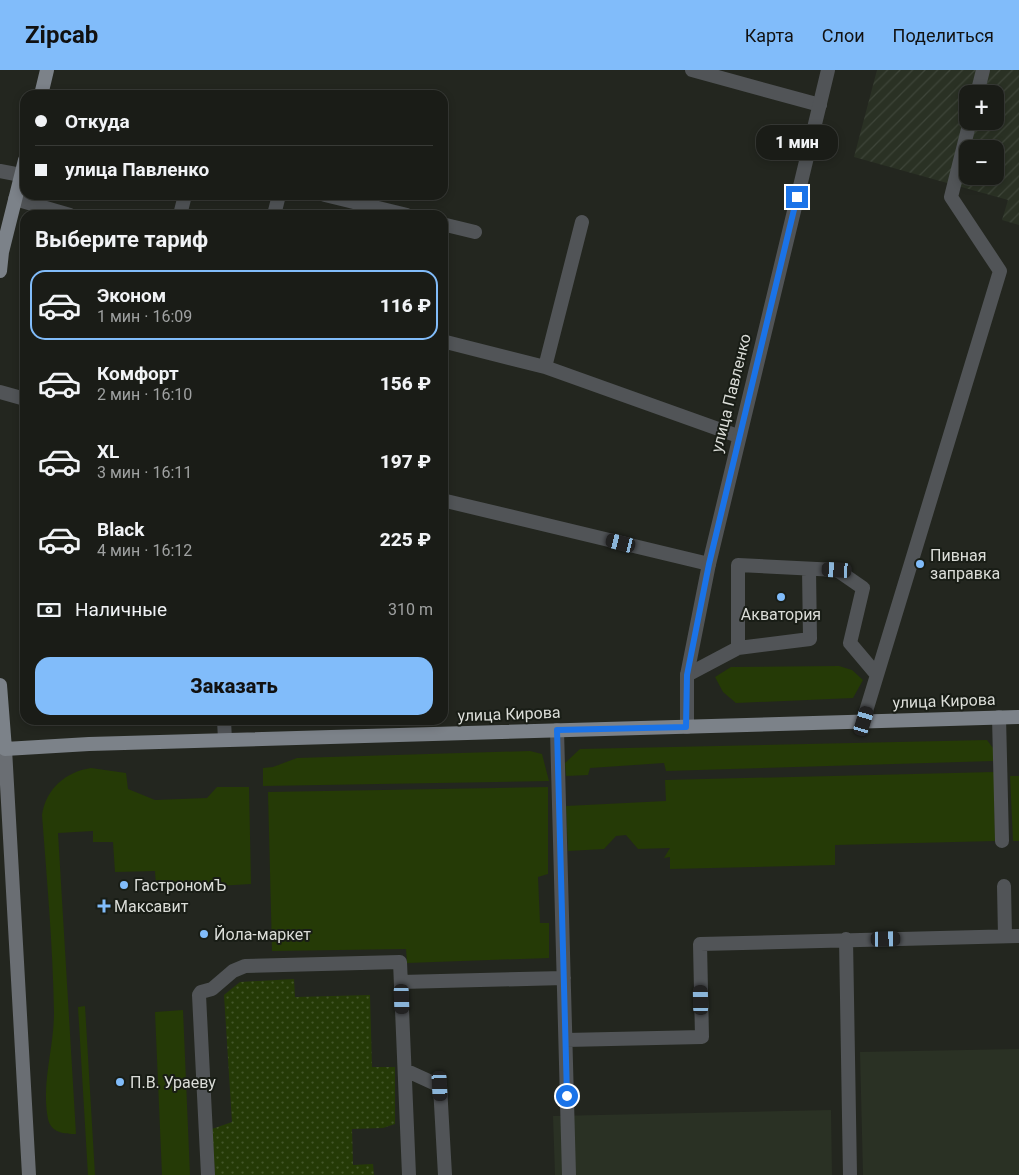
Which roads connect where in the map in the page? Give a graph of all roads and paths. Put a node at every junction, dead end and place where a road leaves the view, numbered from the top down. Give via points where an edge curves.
1 (47, 70) edge
2 (692, 70) edge
3 (828, 70) edge
4 (983, 70) edge
5 (979, 85) edge
6 (42, 90) edge
7 (820, 105) junction
8 (968, 130) edge
9 (0, 170) edge
10 (20, 175) edge
11 (20, 179) edge
12 (15, 200) junction
13 (346, 200) edge
14 (52, 210) edge
15 (386, 210) edge
16 (582, 222) dead end
17 (448, 226) edge
18 (474, 232) dead end
19 (0, 271) edge
20 (448, 343) edge
21 (545, 367) junction
22 (0, 392) edge
23 (20, 398) edge
24 (738, 436) junction
25 (448, 501) edge
26 (709, 564) junction
27 (809, 568) junction
28 (738, 648) junction
29 (687, 675) junction
30 (878, 675) junction
31 (0, 685) edge
32 (999, 717) junction
33 (1019, 717) edge
34 (864, 721) junction
35 (224, 725) edge
36 (686, 727) junction
37 (557, 730) junction
38 (225, 740) junction
39 (2, 749) edge
40 (1002, 841) dead end
41 (1004, 886) dead end
42 (1012, 936) edge
43 (846, 940) junction
44 (564, 978) junction
45 (401, 982) junction
46 (566, 1040) junction
47 (405, 1070) junction
48 (29, 1175) edge
49 (208, 1175) edge
50 (409, 1175) edge
51 (445, 1175) edge
52 (569, 1175) edge
53 (850, 1175) edge

1 - 6 main road
2 - 7 street
3 - 7 street, улица Павленко
4 - 5 street
7 - 24 street, улица Павленко
8 - 30 street via 951,196 1000,270
9 - 10 street
11 - 12 main road
12 - 14 street
12 - 19 main road
13 - 15 street
16 - 21 street
17 - 18 street
20 - 21 street
21 - 24 street
22 - 23 street
24 - 26 street, улица Павленко
25 - 26 street
26 - 29 street, улица Павленко
27 - 28 street via 810,639
27 - 28 street via 738,565
27 - 30 street via 837,570 863,588 850,643
28 - 29 street
29 - 36 street, улица Павленко
30 - 34 street
31 - 39 main road
32 - 33 main road, улица Кирова
32 - 34 main road, улица Кирова
32 - 40 street
34 - 36 main road, улица Кирова
35 - 38 street
36 - 37 main road, улица Кирова
37 - 38 main road, улица Кирова
37 - 44 street
38 - 39 main road, улица Кирова
39 - 48 main road
41 - 42 street
42 - 43 street
43 - 46 street via 700,944 702,1037
43 - 53 street
44 - 45 street
44 - 46 street
45 - 47 street
45 - 49 street via 400,962 245,966 233,971 212,989 201,992
46 - 52 street
47 - 50 street
47 - 51 street via 440,1086

